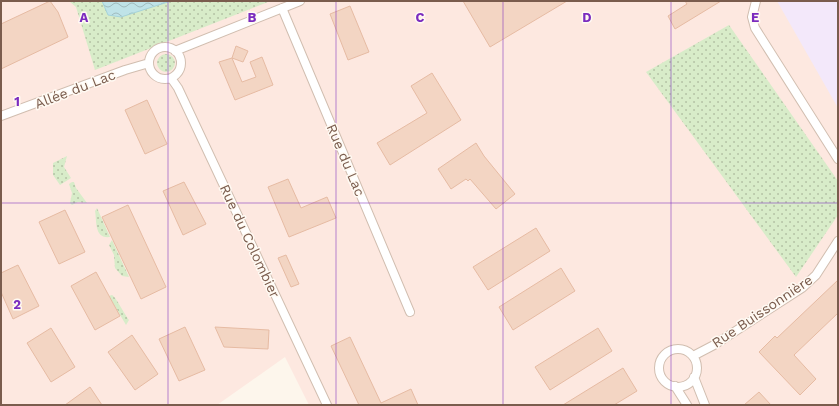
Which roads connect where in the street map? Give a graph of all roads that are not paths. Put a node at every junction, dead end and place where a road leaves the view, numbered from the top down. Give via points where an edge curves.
1 (300, 1) edge
2 (756, 1) edge
3 (282, 8) junction
4 (175, 51) junction
5 (149, 63) junction
6 (171, 78) junction
7 (1, 116) edge
8 (838, 159) edge
9 (838, 241) edge
10 (410, 312) dead end
11 (693, 356) junction
12 (694, 377) junction
13 (675, 386) junction
14 (327, 405) edge
15 (687, 405) edge
16 (705, 405) edge

1 - 3 street
2 - 8 street via 752,17 755,28
3 - 4 street
3 - 10 street, Rue du Lac
4 - 5 street via 166,48 156,50
4 - 6 street via 179,56 180,66 179,71
5 - 6 street via 150,68 160,79
5 - 7 street, Allée du Lac
6 - 14 street, Rue du Colombier via 178,88
9 - 11 street, Rue Buissonnière via 816,275 802,288
11 - 12 street via 696,368
11 - 13 street via 687,351 676,349 661,358 662,377
12 - 13 street via 687,385
12 - 16 street
13 - 15 street

